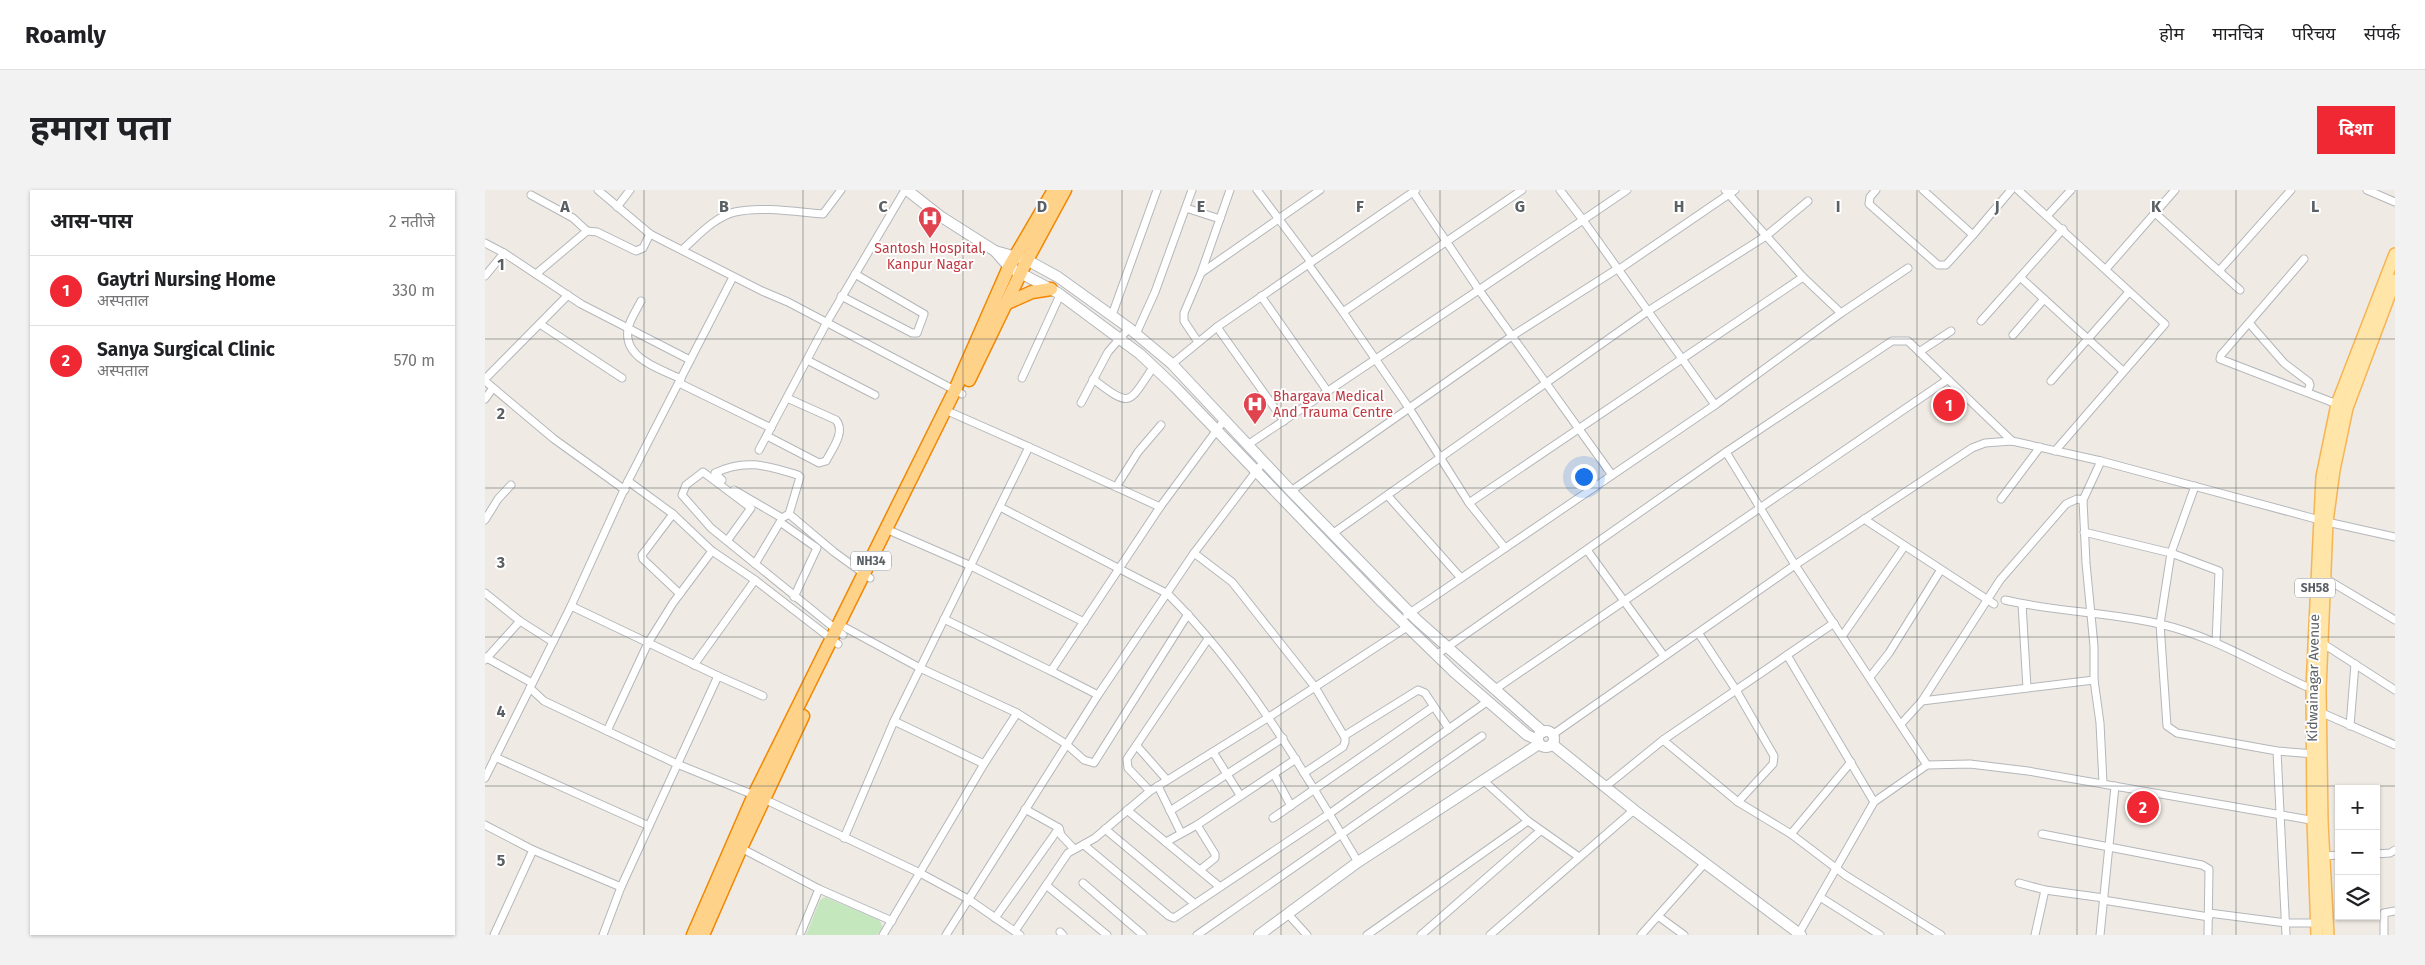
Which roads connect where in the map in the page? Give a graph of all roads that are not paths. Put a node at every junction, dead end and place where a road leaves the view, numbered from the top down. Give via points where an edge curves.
1 (598, 190) edge
2 (630, 190) edge
3 (841, 190) edge
4 (906, 190) edge
5 (1054, 190) edge
6 (1065, 190) edge
7 (1157, 190) edge
8 (1192, 190) edge
9 (1230, 190) edge
10 (1257, 190) edge
11 (1321, 190) edge
12 (1522, 190) edge
13 (1561, 190) edge
14 (1627, 190) edge
15 (1876, 190) edge
16 (1923, 190) edge
17 (2011, 190) edge
18 (2018, 190) edge
19 (2071, 190) edge
20 (2175, 190) edge
21 (2291, 190) edge
22 (2367, 190) edge
23 (1415, 191) edge
24 (1730, 192) edge
25 (531, 195) dead end
26 (1808, 201) dead end
27 (2395, 202) edge
28 (617, 207) junction
29 (1186, 208) junction
30 (2155, 213) junction
31 (2048, 215) junction
32 (1279, 218) junction
33 (1220, 219) junction
34 (1583, 220) junction
35 (2063, 229) junction
36 (587, 231) junction
37 (650, 234) junction
38 (1973, 235) junction
39 (1766, 236) junction
40 (485, 242) edge
41 (1446, 242) junction
42 (682, 250) junction
43 (505, 253) junction
44 (2395, 254) edge
45 (2305, 259) dead end
46 (1309, 263) junction
47 (1018, 264) junction
48 (1908, 268) dead end
49 (2105, 268) junction
50 (1618, 270) junction
51 (2219, 272) junction
52 (1201, 273) junction
53 (536, 274) junction
54 (855, 274) junction
55 (485, 276) edge
56 (733, 277) junction
57 (1803, 277) junction
58 (2021, 277) junction
59 (2395, 280) edge
60 (1479, 290) junction
61 (2240, 290) dead end
62 (1055, 292) junction
63 (2129, 292) junction
64 (568, 295) junction
65 (841, 296) junction
66 (1261, 296) junction
67 (2392, 297) edge
68 (2044, 299) junction
69 (641, 301) dead end
70 (1005, 304) junction
71 (1648, 311) junction
72 (1343, 312) junction
73 (1841, 313) junction
74 (1112, 315) junction
75 (1981, 321) dead end
76 (827, 322) junction
77 (540, 324) junction
78 (2250, 324) junction
79 (1217, 327) junction
80 (628, 329) junction
81 (1133, 331) junction
82 (1951, 331) dead end
83 (2013, 335) dead end
84 (1512, 336) junction
85 (1119, 337) junction
86 (2088, 340) junction
87 (1198, 342) junction
88 (1919, 352) junction
89 (1682, 358) junction
90 (1376, 359) junction
91 (690, 360) junction
92 (807, 360) junction
93 (1172, 364) junction
94 (1154, 366) junction
95 (2123, 371) junction
96 (622, 378) dead end
97 (1023, 378) dead end
98 (1093, 379) junction
99 (485, 380) edge
100 (1947, 380) junction
101 (680, 381) junction
102 (2051, 381) dead end
103 (1547, 383) junction
104 (493, 388) junction
105 (2308, 391) junction
106 (959, 392) junction
107 (1328, 392) junction
108 (875, 395) dead end
109 (787, 398) junction
110 (485, 399) edge
111 (1081, 403) dead end
112 (2337, 404) junction
113 (1715, 405) junction
114 (1409, 408) junction
115 (952, 413) junction
116 (1225, 419) junction
117 (1284, 421) junction
118 (1161, 425) dead end
119 (771, 428) junction
120 (1579, 428) junction
121 (1216, 431) junction
122 (767, 436) junction
123 (2012, 441) junction
124 (1249, 444) junction
125 (1029, 447) junction
126 (2041, 447) junction
127 (759, 450) dead end
128 (2055, 451) junction
129 (1726, 452) junction
130 (1441, 458) junction
131 (1264, 461) junction
132 (2101, 461) junction
133 (1255, 472) junction
134 (1612, 475) junction
135 (628, 481) junction
136 (511, 485) dead end
137 (2195, 486) junction
138 (1116, 487) junction
139 (625, 490) junction
140 (1291, 491) junction
141 (1389, 496) junction
142 (2001, 499) dead end
143 (2083, 500) junction
144 (1469, 503) junction
145 (1000, 507) junction
146 (1160, 507) junction
147 (1760, 508) junction
148 (673, 514) junction
149 (789, 514) junction
150 (1864, 519) junction
151 (485, 520) edge
152 (2323, 521) junction
153 (893, 532) junction
154 (2084, 532) junction
155 (1333, 534) junction
156 (2395, 538) edge
157 (727, 541) junction
158 (1904, 547) junction
159 (1505, 548) junction
160 (1587, 550) junction
161 (712, 551) junction
162 (1193, 553) junction
163 (2171, 553) junction
164 (755, 564) junction
165 (1795, 565) junction
166 (971, 566) junction
167 (1120, 568) junction
168 (1940, 571) junction
169 (867, 576) junction
170 (2323, 577) junction
171 (1461, 578) junction
172 (755, 580) junction
173 (485, 593) edge
174 (680, 594) junction
175 (1168, 594) junction
176 (795, 597) junction
177 (1987, 600) junction
178 (2005, 600) dead end
179 (1623, 602) junction
180 (1994, 604) dead end
181 (2023, 604) junction
182 (571, 606) junction
183 (2092, 612) junction
184 (1410, 613) junction
185 (1188, 614) junction
186 (944, 619) junction
187 (2395, 620) edge
188 (520, 621) junction
189 (1084, 622) junction
190 (1404, 623) junction
191 (1834, 623) junction
192 (2160, 624) junction
193 (1699, 634) junction
194 (839, 635) junction
195 (1843, 635) junction
196 (1208, 639) junction
197 (553, 642) junction
198 (648, 642) junction
199 (2216, 643) junction
200 (2322, 643) junction
201 (1445, 647) junction
202 (1787, 654) junction
203 (1436, 655) junction
204 (1664, 656) junction
205 (485, 659) edge
206 (2355, 664) junction
207 (695, 665) junction
208 (920, 668) junction
209 (1051, 672) junction
210 (718, 676) junction
211 (1870, 677) junction
212 (2094, 680) junction
213 (531, 686) junction
214 (1315, 687) junction
215 (2027, 688) junction
216 (2316, 688) junction
217 (1494, 690) junction
218 (1736, 690) junction
219 (2395, 690) edge
220 (1098, 695) junction
221 (763, 696) dead end
222 (1922, 701) junction
223 (1488, 702) junction
224 (1433, 707) junction
225 (2320, 712) junction
226 (1017, 713) junction
227 (1269, 717) junction
228 (894, 721) junction
229 (1901, 724) junction
230 (2350, 726) junction
231 (1449, 729) junction
232 (607, 731) junction
233 (1345, 736) junction
234 (1482, 736) dead end
235 (1283, 738) junction
236 (1545, 739) junction
237 (1663, 740) junction
238 (1066, 744) junction
239 (1137, 746) junction
240 (2395, 746) edge
241 (2277, 751) junction
242 (1213, 752) junction
243 (2317, 754) junction
244 (495, 757) junction
245 (1296, 759) junction
246 (1851, 762) junction
247 (677, 764) junction
248 (983, 764) junction
249 (1927, 765) junction
250 (1303, 772) junction
251 (1228, 773) junction
252 (486, 774) edge
253 (1274, 774) junction
254 (1167, 780) junction
255 (1484, 781) junction
256 (2103, 783) junction
257 (1158, 786) junction
258 (2115, 786) junction
259 (1605, 787) junction
260 (1314, 790) junction
261 (1150, 791) junction
262 (1239, 795) junction
263 (759, 797) junction
264 (1738, 802) junction
265 (1875, 802) junction
266 (1291, 806) junction
267 (1025, 809) junction
268 (1127, 810) junction
269 (1170, 810) junction
270 (1634, 810) junction
271 (1329, 814) junction
272 (2279, 814) junction
273 (1273, 818) dead end
274 (1528, 821) junction
275 (2317, 821) junction
276 (1197, 825) junction
277 (485, 826) edge
278 (649, 826) junction
279 (1059, 828) junction
280 (1105, 829) junction
281 (1540, 831) junction
282 (1181, 833) junction
283 (1791, 834) junction
284 (2042, 834) dead end
285 (1342, 835) junction
286 (844, 838) junction
287 (1166, 842) junction
288 (1084, 845) junction
289 (2109, 847) junction
290 (741, 848) junction
291 (1074, 849) junction
292 (533, 850) junction
293 (2395, 850) edge
294 (2380, 854) edge
295 (2335, 855) edge
296 (2324, 856) junction
297 (1579, 857) junction
298 (1358, 862) junction
299 (1705, 863) junction
300 (1836, 868) junction
301 (1200, 870) junction
302 (920, 873) junction
303 (1083, 883) dead end
304 (2019, 883) dead end
305 (1046, 885) junction
306 (621, 887) junction
307 (1220, 887) junction
308 (819, 889) junction
309 (2045, 890) junction
310 (1820, 897) junction
311 (2104, 899) junction
312 (968, 900) junction
313 (1195, 904) junction
314 (2395, 911) edge
315 (1288, 914) junction
316 (2209, 915) junction
317 (1658, 916) junction
318 (995, 918) junction
319 (892, 921) junction
320 (2286, 923) junction
321 (2323, 923) junction
322 (1018, 933) edge
323 (1799, 934) edge
324 (495, 935) edge
325 (603, 935) edge
326 (693, 935) edge
327 (703, 935) edge
328 (800, 935) edge
329 (883, 935) edge
330 (946, 935) edge
331 (1107, 935) edge
332 (1143, 935) edge
333 (1197, 935) edge
334 (1259, 935) edge
335 (1307, 935) edge
336 (1367, 935) edge
337 (1421, 935) edge
338 (1491, 935) edge
339 (1641, 935) edge
340 (1684, 935) edge
341 (1881, 935) edge
342 (1941, 935) edge
343 (2035, 935) edge
344 (2099, 935) edge
345 (2209, 935) edge
346 (2286, 935) edge
347 (2317, 935) edge
348 (2328, 935) edge
349 (2383, 935) edge

1 - 28 street
2 - 28 street
3 - 42 street via 823,214 777,210 734,212 711,224
4 - 47 street via 940,216
4 - 54 street
5 - 47 highway, NH34
6 - 47 highway, NH34
7 - 74 street
8 - 29 street
9 - 33 street
10 - 32 street
11 - 32 street
12 - 41 street
13 - 34 street
14 - 34 street
15 - 38 street via 1869,204 1938,265 1946,265
16 - 38 street
17 - 38 street
18 - 31 street
19 - 31 street
20 - 30 street
21 - 51 street
22 - 27 street
23 - 41 street
23 - 46 street
24 - 39 street
24 - 50 street
25 - 36 street via 573,218
26 - 39 street
28 - 37 street
29 - 33 street
29 - 81 street via 1146,314
30 - 49 street
30 - 51 street
31 - 35 street
32 - 46 street
32 - 52 street
33 - 52 street
34 - 50 street
34 - 60 street
35 - 49 street
35 - 58 street
36 - 37 street via 597,232 636,251 643,248
36 - 53 street
37 - 42 street
39 - 57 street
39 - 71 street
40 - 43 street
41 - 60 street
41 - 72 street
42 - 56 street
43 - 53 street
43 - 55 street
44 - 112 main road, Kidwainagar Avenue / SH58
45 - 78 street
46 - 66 street
46 - 72 street
47 - 62 street
47 - 70 highway, NH34
47 - 74 street via 1058,277
47 - 106 highway, NH34
48 - 73 street
49 - 63 street
50 - 71 street
50 - 84 street
51 - 61 street
52 - 87 street via 1184,313 1184,321
53 - 64 street
54 - 65 street
54 - 65 street via 924,314 920,330 912,333
56 - 76 street
56 - 91 street
57 - 73 street
57 - 89 street
58 - 68 street
58 - 75 street
59 - 67 main road, Kidwainagar Avenue / SH58
60 - 84 street
60 - 90 street
62 - 70 highway via 1032,292
62 - 85 street
62 - 97 street
63 - 86 street
63 - 95 street via 2165,324
64 - 77 street
64 - 80 street
65 - 76 street
66 - 79 street
66 - 107 street
67 - 152 main road, Kidwainagar Avenue / SH58 via 2347,408
68 - 83 street
68 - 86 street
69 - 80 street
70 - 106 highway, NH34
71 - 89 street
71 - 103 street
72 - 90 street
73 - 113 street
74 - 81 street
76 - 92 street
76 - 106 street
77 - 96 street
77 - 99 street
78 - 105 street via 2284,363 2309,382
78 - 105 street via 2220,359
79 - 87 street
79 - 117 street
80 - 91 street
80 - 101 street via 633,352 641,360
81 - 85 street
81 - 93 street
82 - 88 street
84 - 103 street
84 - 114 street
85 - 94 street
85 - 98 street
86 - 95 street
86 - 102 street
87 - 93 street
88 - 100 street
88 - 129 street via 1908,342 1892,342
89 - 113 street
89 - 120 street
90 - 107 street
90 - 114 street
91 - 101 street
92 - 108 street
92 - 109 street
93 - 116 street
94 - 98 street via 1134,395 1125,400
94 - 121 street
95 - 128 street
98 - 111 street
99 - 104 street
100 - 123 street
100 - 147 street
101 - 119 street
101 - 135 street
103 - 120 street
103 - 130 street
104 - 110 street
104 - 139 street via 554,439
105 - 112 street
106 - 115 highway, NH34
106 - 169 highway, NH34
107 - 117 street
109 - 119 street
109 - 122 street via 839,424 839,434 826,461 819,463
112 - 152 main road, Kidwainagar Avenue / SH58 via 2324,460
113 - 134 street
114 - 130 street
114 - 140 street
115 - 125 street
115 - 153 highway, NH34
116 - 121 street
116 - 124 street
117 - 124 street
118 - 138 street via 1138,452
119 - 122 street
120 - 134 street
120 - 144 street
121 - 133 street
121 - 146 street
122 - 127 street
123 - 126 street
123 - 150 street via 1985,443 1972,448
124 - 131 street
125 - 138 street
125 - 145 street
126 - 128 street
126 - 142 street
128 - 132 street
129 - 147 street
129 - 160 street
130 - 141 street
130 - 144 street
131 - 133 street
131 - 140 street
132 - 137 street
132 - 143 street
133 - 162 street
133 - 190 street
134 - 159 street
135 - 139 street
135 - 148 street
136 - 151 street
137 - 152 street
137 - 163 street
138 - 146 street
139 - 182 street
140 - 155 street
141 - 155 street
141 - 171 street
143 - 154 street
143 - 177 street via 2061,508
144 - 159 street
145 - 166 street
145 - 167 street
146 - 167 street
147 - 165 street
147 - 179 street
148 - 161 street
148 - 174 street via 642,555
149 - 149 street via 798,475 761,464 728,468 715,474 735,491 781,518
149 - 169 street
150 - 158 street
150 - 165 street
152 - 156 street
152 - 170 main road, Kidwainagar Avenue / SH58
152 - 216 main road, Kidwainagar Avenue / SH58
153 - 166 street
153 - 169 highway, NH34
154 - 163 street
154 - 183 street
155 - 184 street
157 - 157 street via 751,508 703,472 686,485 681,495
157 - 164 street
158 - 168 street
158 - 195 street
159 - 171 street
160 - 179 street
160 - 201 street
161 - 172 street
161 - 174 street
162 - 175 street
162 - 214 street via 1232,582
163 - 192 street
163 - 199 street via 2219,570
164 - 176 street
164 - 176 street via 780,522 817,548
165 - 191 street
165 - 193 street
166 - 186 street
166 - 189 street
167 - 175 street
167 - 189 street
168 - 177 street
168 - 211 street via 1889,653
169 - 194 highway, NH34
170 - 187 street
170 - 200 main road, Kidwainagar Avenue / SH58
171 - 184 street
172 - 194 street
172 - 207 street
173 - 188 street
174 - 198 street
175 - 185 street
175 - 220 street
176 - 194 street
177 - 180 street
177 - 222 street
178 - 181 street
179 - 204 street
179 - 217 street
181 - 183 street
181 - 215 street
182 - 197 street
182 - 198 street
183 - 192 street
183 - 212 street
184 - 190 street
184 - 201 street
185 - 196 street
185 - 238 street via 1094,763 1084,760
186 - 208 street
186 - 209 street
188 - 197 street
188 - 205 street
189 - 209 street
190 - 203 street
190 - 214 street
191 - 195 street
191 - 202 street
192 - 199 street
192 - 241 street via 2169,729
193 - 204 street
193 - 218 street
194 - 208 street
194 - 263 highway, NH34
195 - 211 street
196 - 227 street
196 - 239 street
197 - 213 street
198 - 207 street
198 - 232 street
199 - 216 street via 2272,672
200 - 206 street
200 - 216 main road, Kidwainagar Avenue / SH58
201 - 203 street
201 - 217 street
202 - 218 street
202 - 246 street
203 - 223 street
204 - 236 street
205 - 213 street
206 - 219 street
206 - 230 street
207 - 210 street
208 - 226 street
208 - 228 street
209 - 220 street
210 - 221 street
210 - 247 street
211 - 229 street
212 - 215 street
212 - 256 street
213 - 232 street via 544,701
213 - 244 street
214 - 227 street
214 - 233 street
215 - 222 street
216 - 225 main road, Kidwainagar Avenue / SH58
216 - 243 main road, Kidwainagar Avenue / SH58
217 - 236 street
218 - 237 street
218 - 264 street via 1773,752 1774,760
220 - 238 street
222 - 229 street
223 - 231 street
223 - 236 street via 1527,735
224 - 231 street
224 - 233 street via 1421,690 1413,692
224 - 260 street
225 - 230 street
225 - 243 main road, Kidwainagar Avenue / SH58
226 - 238 street
226 - 248 street
227 - 235 street
227 - 242 street
228 - 248 street
228 - 286 street
229 - 249 street
230 - 240 street
231 - 271 street
232 - 247 street
233 - 250 street via 1343,747
234 - 285 street
235 - 245 street
235 - 251 street
236 - 255 street
236 - 259 street
237 - 259 street
237 - 264 street
238 - 267 street
239 - 254 street
239 - 261 street via 1126,764
241 - 243 street
241 - 272 street
242 - 251 street
242 - 254 street
243 - 275 main road, Kidwainagar Avenue / SH58
244 - 252 street
244 - 278 street
245 - 250 street
245 - 253 street
246 - 265 street
246 - 283 street
247 - 263 street
247 - 278 street
248 - 302 street
249 - 256 street via 1970,764
249 - 265 street
250 - 260 street
251 - 262 street
251 - 269 street
253 - 262 street
253 - 266 street
254 - 257 street
255 - 274 street
255 - 298 street
256 - 258 street
257 - 261 street
257 - 269 street
258 - 272 street
258 - 289 street
259 - 270 street
260 - 266 street
260 - 271 street
261 - 268 street
262 - 276 street
263 - 286 street
263 - 290 highway, NH34
263 - 326 highway, NH34
264 - 283 street
265 - 300 street
266 - 273 street
267 - 279 street
267 - 312 street
268 - 280 street
268 - 287 street
269 - 282 street
270 - 297 street
270 - 299 street
271 - 285 street
271 - 307 street
272 - 275 street
272 - 320 street
274 - 281 street
274 - 336 street
275 - 296 main road, Kidwainagar Avenue / SH58
275 - 321 main road, Kidwainagar Avenue / SH58
276 - 282 street
276 - 301 street via 1215,854 1215,858
277 - 292 street
278 - 306 street
279 - 291 street
279 - 318 street
280 - 288 street
280 - 313 street
281 - 297 street
281 - 337 street
282 - 287 street
283 - 300 street
284 - 289 street
285 - 298 street
285 - 333 street
286 - 302 street
287 - 301 street
288 - 291 street
288 - 313 street via 1169,916 1178,916
289 - 311 street
289 - 316 street via 2209,869
290 - 308 street
290 - 327 highway, NH34
291 - 305 street
292 - 306 street
292 - 324 street
293 - 294 street
295 - 296 street
296 - 321 main road, Kidwainagar Avenue / SH58
297 - 338 street
298 - 315 street
299 - 317 street
299 - 323 street
300 - 310 street
300 - 342 street
301 - 307 street
302 - 312 street
302 - 319 street
303 - 332 street
304 - 309 street
305 - 322 street
305 - 331 street
306 - 325 street
307 - 313 street
308 - 319 street
308 - 328 street
309 - 311 street
309 - 343 street
310 - 323 street
310 - 341 street
311 - 316 street
311 - 344 street
312 - 318 street
312 - 330 street
314 - 349 street via 2384,913
315 - 334 street
315 - 335 street
316 - 320 street
316 - 345 street
317 - 339 street
317 - 340 street
318 - 322 street
319 - 329 street
320 - 321 street
320 - 346 street
321 - 347 main road, Kidwainagar Avenue / SH58
321 - 348 main road, Kidwainagar Avenue / SH58

